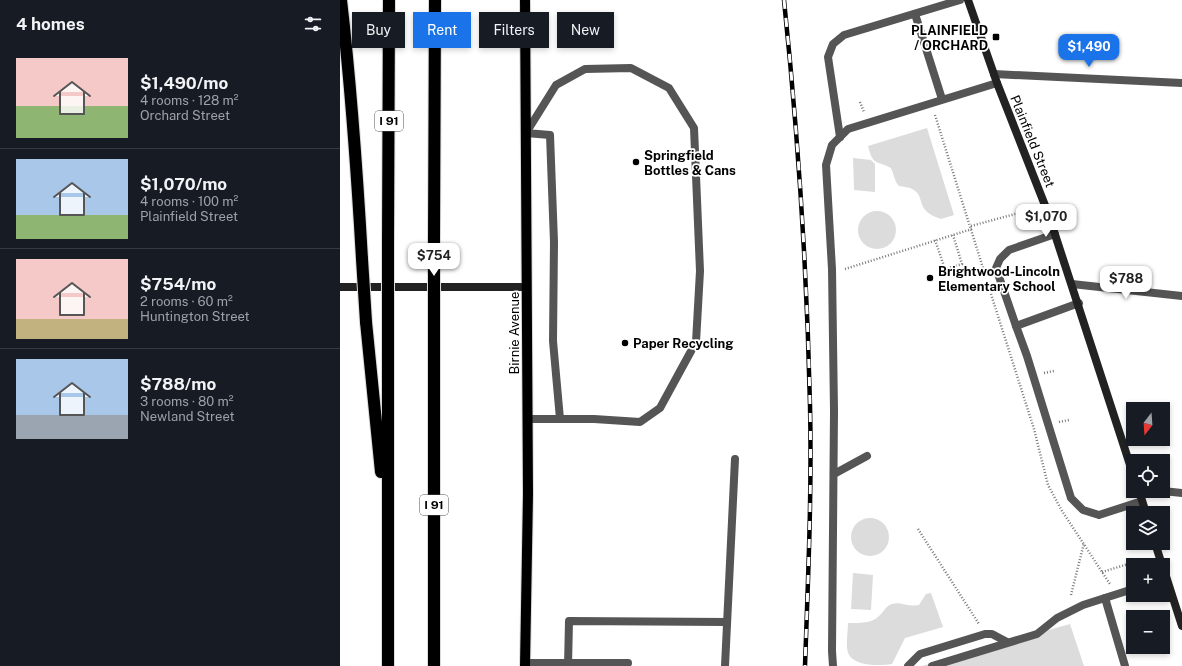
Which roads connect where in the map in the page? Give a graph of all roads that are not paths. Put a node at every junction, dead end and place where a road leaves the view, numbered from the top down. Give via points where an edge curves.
1 (340, 0) edge
2 (346, 0) edge
3 (389, 0) edge
4 (435, 0) edge
5 (525, 0) edge
6 (960, 0) edge
7 (968, 0) edge
8 (915, 14) junction
9 (347, 49) junction
10 (994, 74) junction
11 (997, 82) junction
12 (1182, 83) edge
13 (942, 99) junction
14 (526, 133) junction
15 (840, 137) junction
16 (1055, 234) junction
17 (1072, 284) junction
18 (340, 287) edge
19 (527, 287) junction
20 (1182, 296) edge
21 (1078, 303) junction
22 (1016, 326) junction
23 (527, 419) junction
24 (560, 419) junction
25 (1127, 454) edge
26 (867, 456) dead end
27 (735, 459) dead end
28 (834, 474) junction
29 (1170, 492) edge
30 (1182, 493) edge
31 (1141, 498) edge
32 (1142, 501) junction
33 (1144, 506) edge
34 (388, 538) junction
35 (1126, 591) edge
36 (1170, 593) edge
37 (1105, 598) junction
38 (727, 622) junction
39 (1182, 626) edge
40 (1007, 642) junction
41 (628, 663) dead end
42 (525, 664) edge
43 (568, 665) edge
44 (388, 666) edge
45 (434, 666) edge
46 (724, 666) edge
47 (833, 666) edge
48 (908, 666) edge
49 (932, 666) edge
50 (1125, 666) edge

1 - 9 highway
2 - 9 highway
3 - 34 highway, I 91, bridge
4 - 45 highway, I 91, bridge
5 - 14 main road, Birnie Avenue
6 - 8 street
7 - 10 street, Plainfield Street
8 - 13 street
8 - 15 street via 844,35 833,44 828,57
9 - 34 highway, bridge via 366,322
10 - 11 street, Plainfield Street
10 - 12 street
11 - 13 street
11 - 16 street, Plainfield Street
13 - 15 street via 848,129
14 - 19 main road, Birnie Avenue
14 - 24 street via 550,135 554,242 553,341
14 - 24 street via 556,85 584,69 631,68 668,88 694,128 700,271 696,342 660,408 640,422
15 - 28 street via 832,145 826,165 832,269
16 - 17 street, Plainfield Street
16 - 22 street via 1009,250 1000,259 996,268
17 - 20 street
17 - 21 street, Plainfield Street
18 - 19 street
19 - 23 main road, Birnie Avenue
21 - 22 street
21 - 25 street, Plainfield Street
22 - 32 street via 1071,498 1083,510 1099,515
23 - 24 street
23 - 42 main road, Birnie Avenue
26 - 28 street
27 - 38 street
28 - 47 street
29 - 30 street
31 - 32 street
32 - 33 street
34 - 44 highway, I 91
35 - 37 street
36 - 39 street
37 - 40 street via 1057,618 1037,634
37 - 50 street
38 - 43 street via 569,621
38 - 46 street
40 - 48 street via 992,634 985,634 920,654
40 - 49 street
41 - 43 street
42 - 43 street

